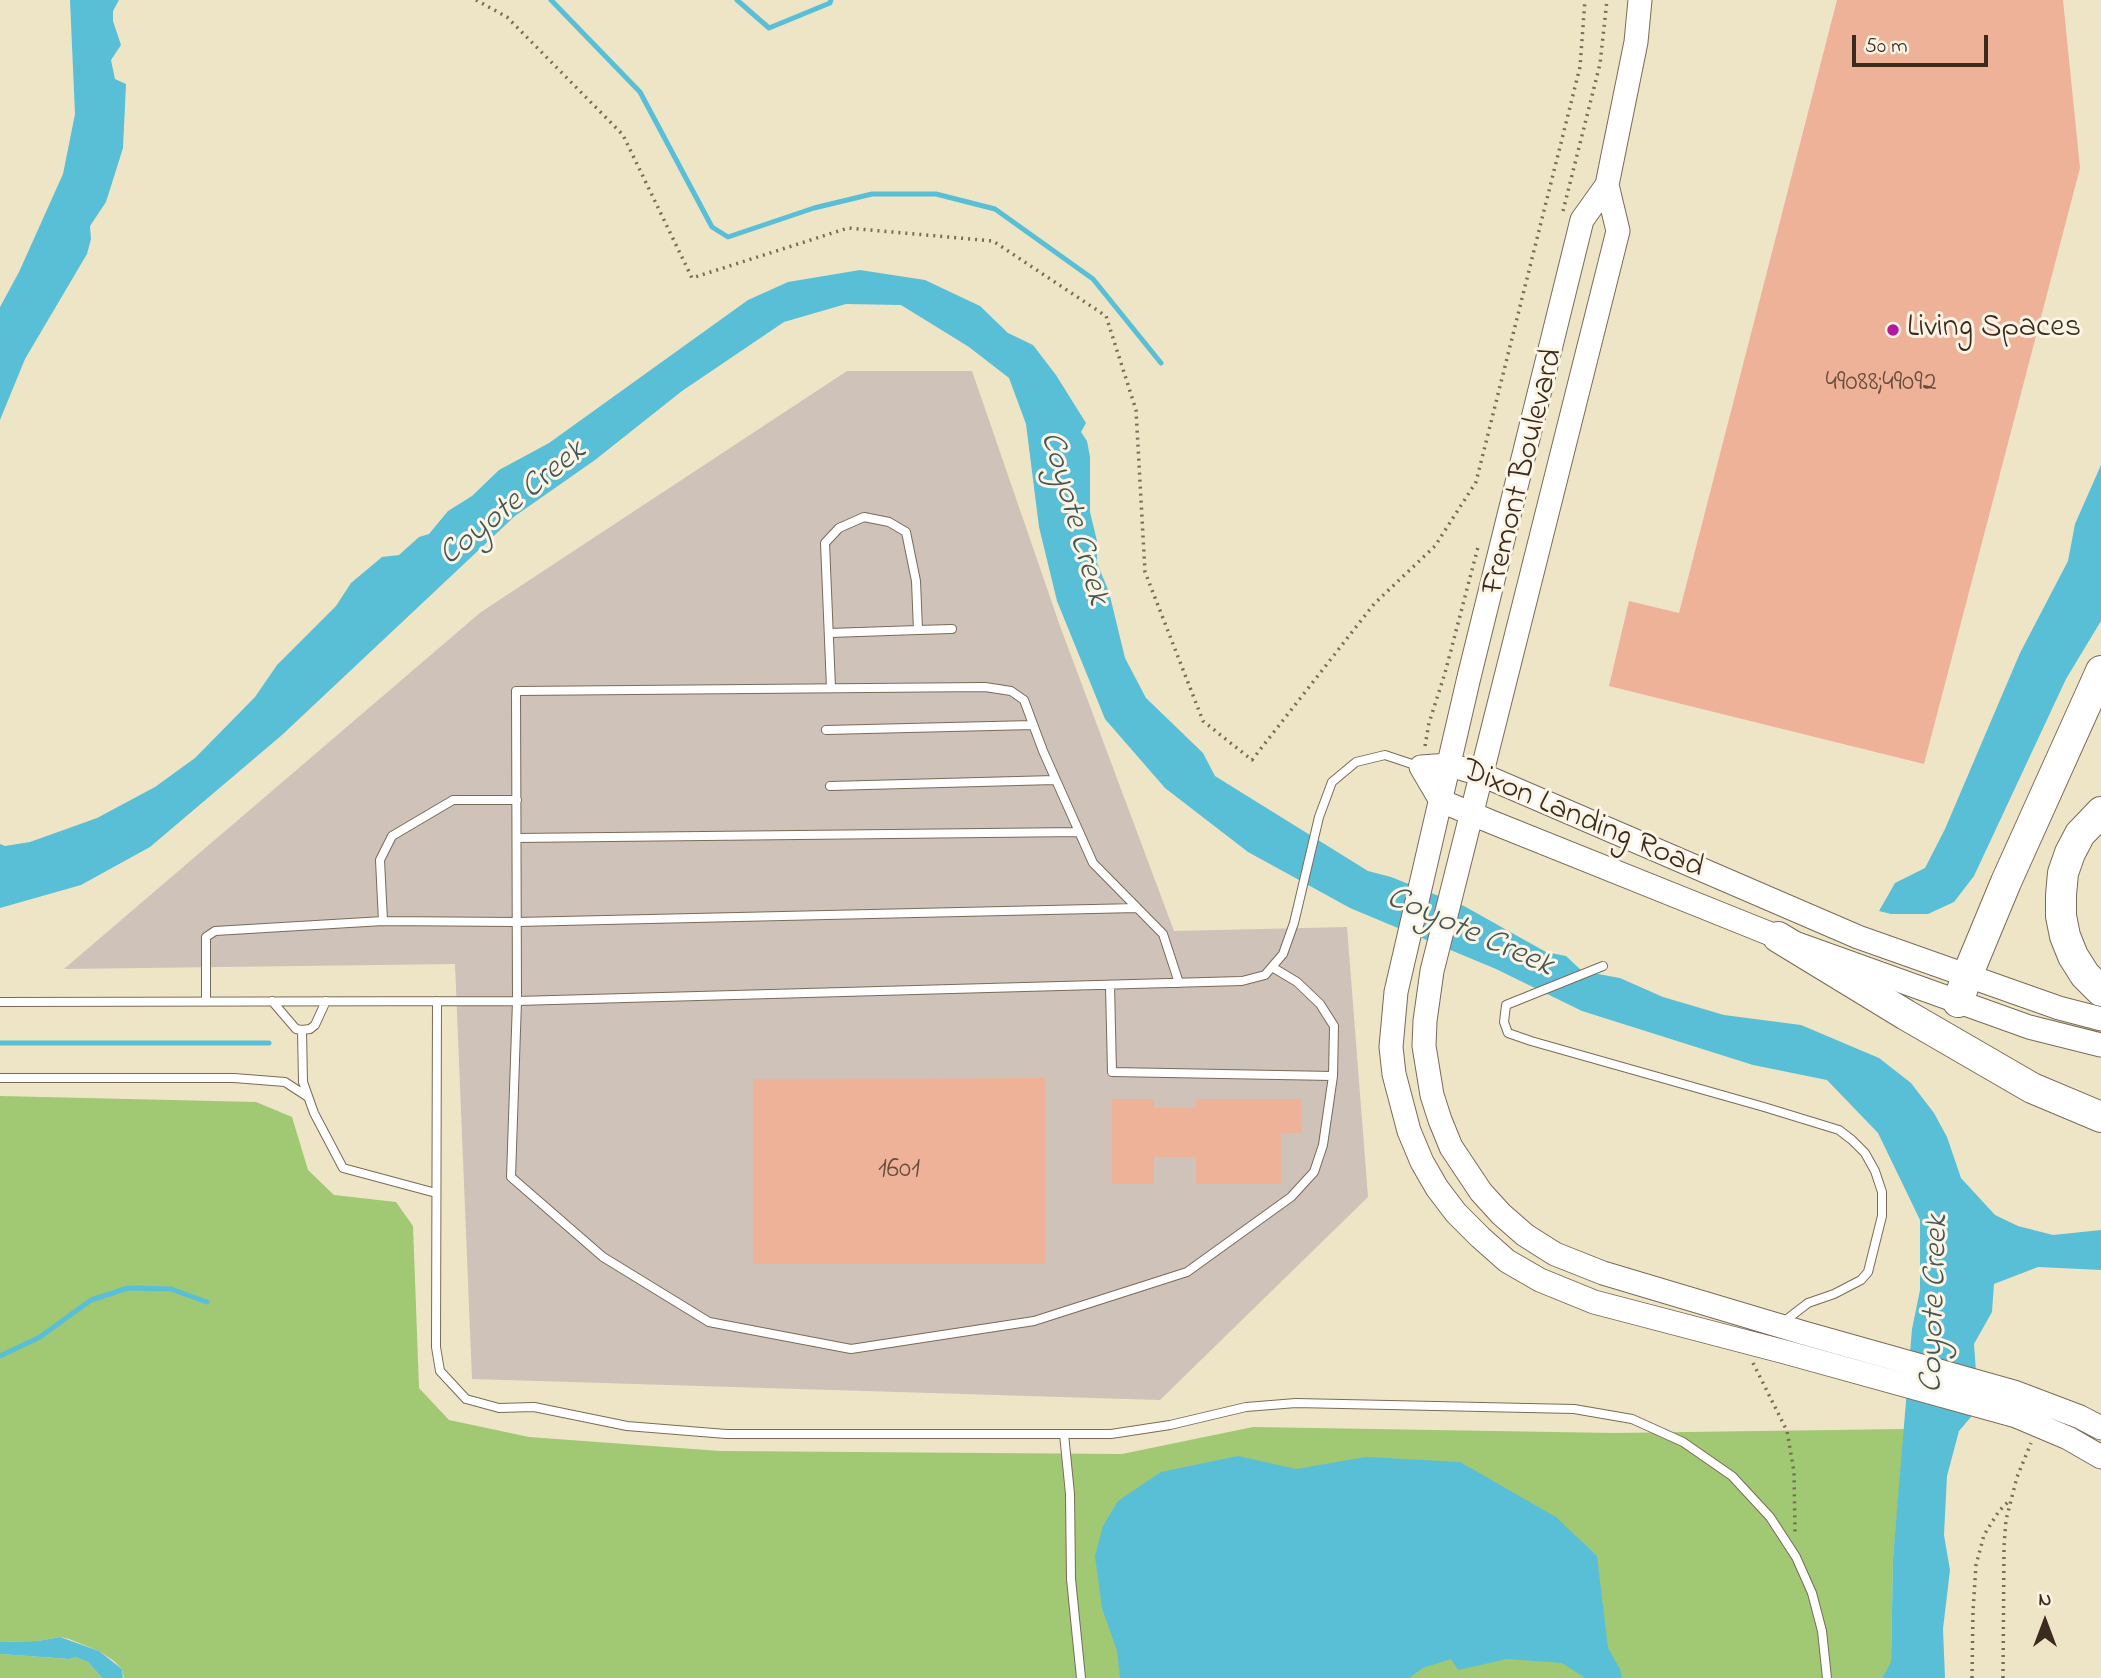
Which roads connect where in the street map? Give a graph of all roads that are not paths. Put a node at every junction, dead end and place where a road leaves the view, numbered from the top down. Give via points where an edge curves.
1 (1640, 0) edge
2 (1607, 185) junction
3 (951, 629) dead end
4 (918, 630) junction
5 (830, 633) junction
6 (2101, 671) edge
7 (831, 688) junction
8 (1033, 725) junction
9 (826, 730) dead end
10 (1450, 765) junction
11 (1421, 767) junction
12 (1480, 774) junction
13 (1055, 780) junction
14 (830, 786) dead end
15 (517, 800) junction
16 (1441, 801) junction
17 (2101, 811) edge
18 (1471, 814) junction
19 (1079, 832) junction
20 (517, 838) junction
21 (1137, 908) junction
22 (383, 921) junction
23 (517, 922) junction
24 (1778, 937) junction
25 (1603, 966) dead end
26 (1272, 967) junction
27 (1179, 983) junction
28 (1110, 985) junction
29 (1963, 989) junction
30 (2101, 992) edge
31 (517, 1000) junction
32 (272, 1001) junction
33 (326, 1001) junction
34 (437, 1001) junction
35 (0, 1002) edge
36 (206, 1002) junction
37 (2101, 1019) edge
38 (302, 1030) junction
39 (2101, 1045) edge
40 (1333, 1076) junction
41 (0, 1078) edge
42 (308, 1097) junction
43 (2101, 1117) edge
44 (436, 1193) junction
45 (1574, 1263) junction
46 (1562, 1291) junction
47 (1779, 1325) junction
48 (2101, 1428) edge
49 (1064, 1434) junction
50 (2101, 1457) edge
51 (1081, 1678) edge
52 (1827, 1678) edge

1 - 2 main road, Fremont Boulevard
2 - 10 main road, Fremont Boulevard via 1582,220
2 - 12 main road, Fremont Boulevard via 1618,231
3 - 4 lane
4 - 5 lane
4 - 5 lane via 916,581 906,533 889,522 864,517 839,528 825,543
5 - 7 lane
6 - 29 highway
7 - 8 lane via 985,687 1011,691 1024,700
7 - 15 lane via 516,691
8 - 9 lane
8 - 13 lane
10 - 11 main road, Dixon Landing Road
10 - 12 main road, Dixon Landing Road
10 - 16 main road, Fremont Boulevard
11 - 16 main road, Dixon Landing Road
11 - 26 lane via 1385,755 1356,762 1332,782 1294,923 1283,954
12 - 18 main road, Fremont Boulevard
12 - 29 main road, Dixon Landing Road via 1858,937
13 - 14 lane
13 - 19 lane
15 - 20 lane
15 - 22 lane via 453,800 392,836 380,860
16 - 18 main road, Dixon Landing Road
16 - 46 main road, Fremont Boulevard via 1392,1018 1391,1047 1400,1103 1422,1162 1457,1213 1507,1261
17 - 30 highway via 2070,853 2061,895 2063,926 2073,956
18 - 24 main road, Dixon Landing Road
18 - 45 main road, Fremont Boulevard via 1432,971 1425,1021 1427,1069 1451,1147 1481,1192 1525,1235
19 - 20 lane
19 - 21 lane via 1093,863
20 - 23 lane
21 - 23 lane
21 - 27 lane via 1163,933
22 - 23 lane
22 - 36 lane via 215,931 206,937
23 - 31 lane
24 - 29 main road, Dixon Landing Road
24 - 43 highway via 2032,1088
25 - 47 lane via 1507,1005 1504,1022 1508,1033 1839,1130 1865,1153 1875,1171 1882,1192 1882,1216 1868,1272 1834,1294 1808,1303
26 - 27 lane via 1265,975 1242,981
26 - 40 lane via 1297,982 1334,1026
27 - 28 lane
28 - 31 lane
28 - 40 lane via 1112,1072
29 - 37 main road, Dixon Landing Road
29 - 39 main road, Dixon Landing Road via 2029,1027
31 - 34 lane
31 - 40 lane via 511,1177 603,1257 709,1322 851,1349 1034,1321 1187,1272 1292,1197 1314,1172 1323,1146
32 - 33 lane
32 - 36 lane
32 - 38 lane
33 - 34 lane
33 - 38 lane via 315,1025
34 - 44 lane
35 - 36 lane
38 - 42 lane via 303,1082
41 - 42 lane via 234,1078 285,1082
42 - 44 lane via 343,1168
44 - 49 lane via 436,1347 440,1371 466,1399 627,1426 726,1434
45 - 46 main road
45 - 47 main road, Fremont Boulevard
46 - 50 main road, Fremont Boulevard via 2016,1416
47 - 48 main road, Fremont Boulevard via 2014,1392
49 - 51 lane
49 - 52 lane via 1111,1434 1246,1407 1296,1403 1574,1409 1632,1419 1683,1442 1732,1476 1770,1517 1812,1593

